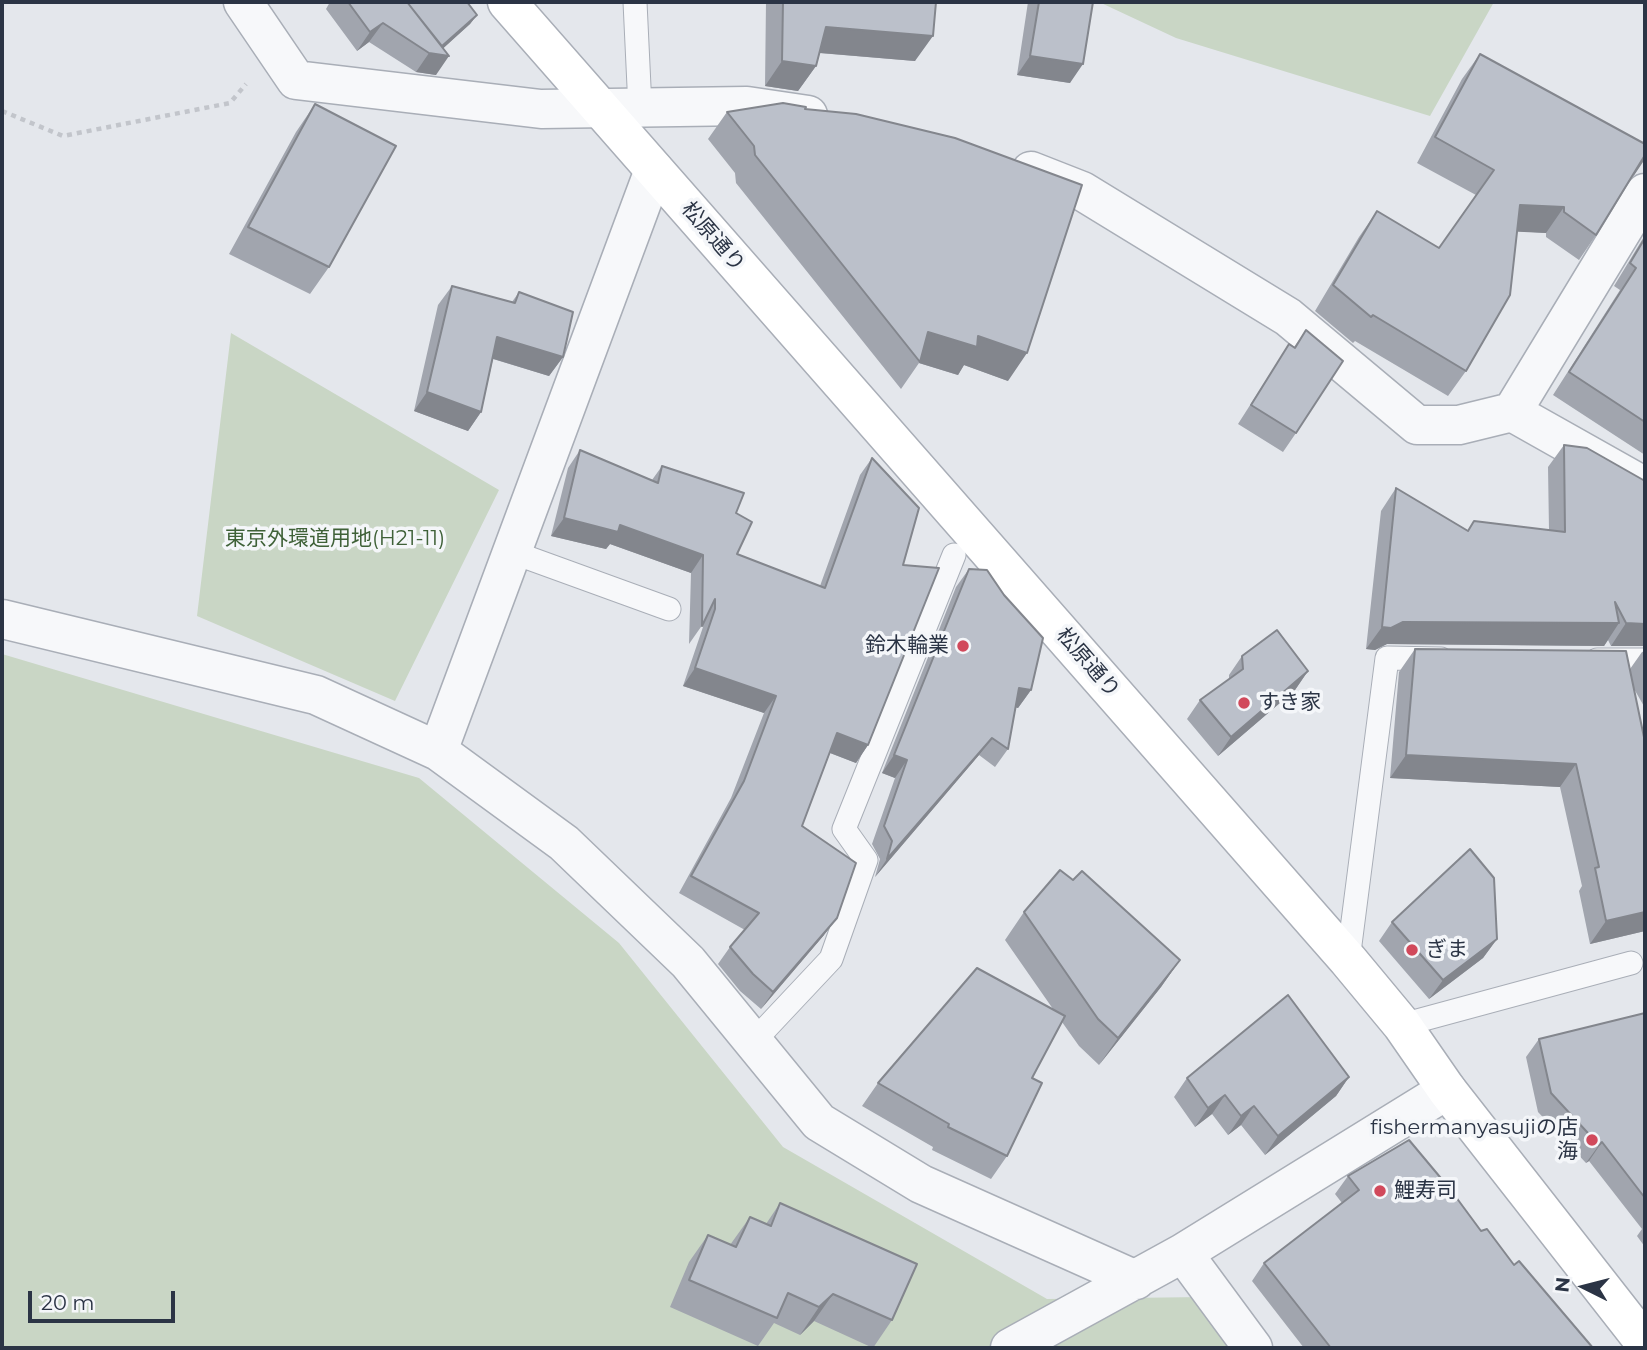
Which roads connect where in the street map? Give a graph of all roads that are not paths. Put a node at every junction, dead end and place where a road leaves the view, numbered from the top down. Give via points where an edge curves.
1 (243, 2) edge
2 (507, 2) edge
3 (635, 2) edge
4 (640, 108) junction
5 (601, 110) junction
6 (843, 120) edge
7 (1004, 160) edge
8 (654, 170) junction
9 (1645, 193) edge
10 (1512, 412) junction
11 (1645, 486) edge
12 (512, 552) junction
13 (954, 555) dead end
14 (669, 609) dead end
15 (2, 619) edge
16 (1469, 659) edge
17 (1577, 659) edge
18 (1645, 660) edge
19 (438, 751) junction
20 (1348, 960) junction
21 (1631, 963) dead end
22 (1402, 1026) junction
23 (753, 1042) junction
24 (1447, 1090) junction
25 (1183, 1254) junction
26 (1136, 1280) junction
27 (1645, 1343) edge
28 (1010, 1348) edge
29 (1253, 1348) edge

1 - 5 street via 296,80 541,109
2 - 5 main road, 松原通り
3 - 4 lane
4 - 5 street
4 - 6 street via 747,106
5 - 8 main road, 松原通り
7 - 10 street via 1082,191 1288,317 1417,425 1459,425
8 - 12 street
8 - 20 main road, 松原通り
9 - 10 street
10 - 11 street
12 - 14 lane
12 - 19 street
13 - 23 lane via 845,829 866,860 831,959
15 - 19 street via 316,695
16 - 20 lane via 1387,658
17 - 18 lane
19 - 23 street via 564,843 688,962
20 - 22 main road, 松原通り
21 - 22 lane
22 - 24 main road, 松原通り
23 - 26 street via 819,1122 921,1184
24 - 25 street
24 - 27 main road, 松原通り
25 - 26 street
25 - 29 street
26 - 28 street

